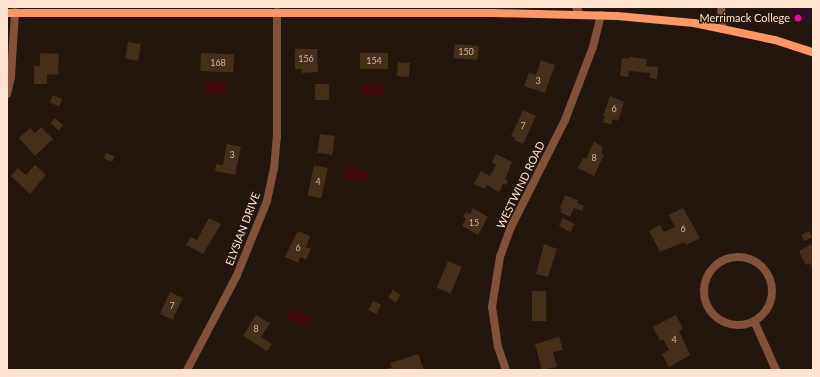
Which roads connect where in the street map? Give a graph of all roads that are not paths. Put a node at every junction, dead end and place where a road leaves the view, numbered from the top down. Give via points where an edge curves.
1 (722, 7) edge
2 (191, 9) edge
3 (578, 10) edge
4 (11, 12) edge
5 (277, 12) junction
6 (601, 15) junction
7 (723, 29) junction
8 (813, 52) edge
9 (11, 76) joint
10 (7, 94) edge
11 (754, 322) junction
12 (188, 370) edge
13 (506, 370) edge
14 (776, 370) edge

1 - 7 street
2 - 4 main road
2 - 5 main road
3 - 5 main road
3 - 6 main road
4 - 9 street
5 - 12 street, ELYSIAN DRIVE via 277,136 274,169 267,201 237,275
6 - 7 main road via 653,18
6 - 13 street, WESTWIND ROAD via 593,46 568,114 517,215 500,257 492,306 498,347
7 - 8 main road via 775,40
9 - 10 lane
11 - 11 street via 766,310 772,293 766,271 746,258 735,257 723,261 708,276 705,286 708,307 723,322 733,325
11 - 14 street

